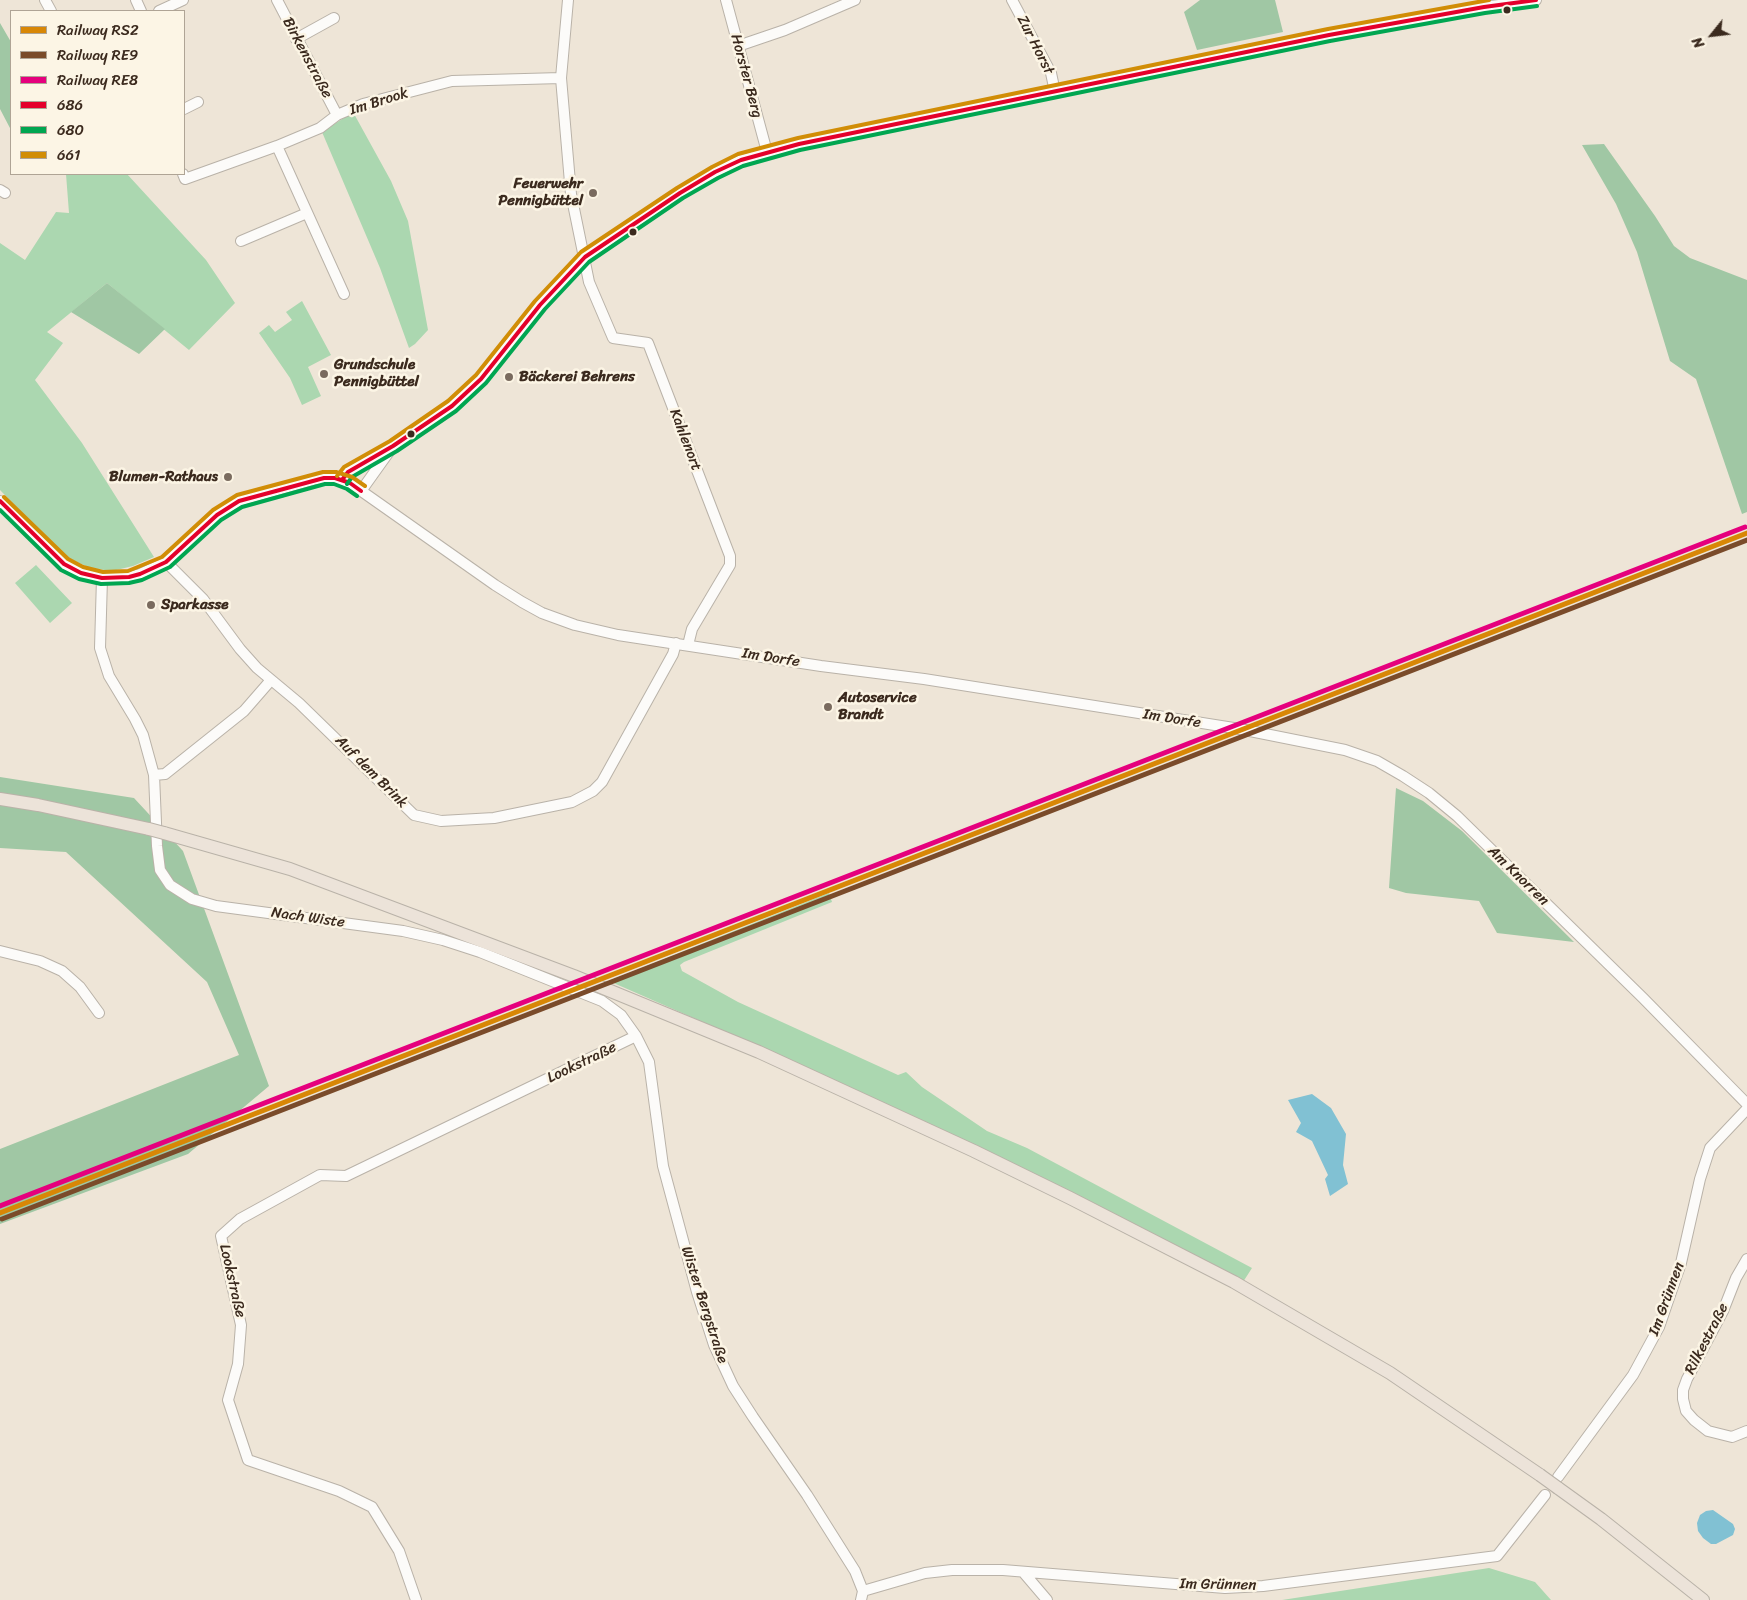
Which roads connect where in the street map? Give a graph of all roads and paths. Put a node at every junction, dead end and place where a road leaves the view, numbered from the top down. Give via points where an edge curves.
1 (183, 0) edge
2 (277, 0) edge
3 (568, 0) edge
4 (726, 0) edge
5 (855, 0) edge
6 (1012, 0) edge
7 (1536, 0) edge
8 (838, 3) edge
9 (1483, 4) edge
10 (161, 10) edge
11 (334, 18) dead end
12 (296, 39) junction
13 (738, 46) junction
14 (560, 78) junction
15 (1055, 92) junction
16 (198, 102) dead end
17 (185, 108) edge
18 (337, 115) junction
19 (277, 146) junction
20 (767, 152) junction
21 (183, 175) edge
22 (307, 213) junction
23 (241, 241) dead end
24 (585, 258) junction
25 (344, 294) dead end
26 (393, 446) junction
27 (342, 480) junction
28 (361, 490) junction
29 (0, 501) edge
30 (166, 562) junction
31 (102, 578) junction
32 (676, 644) junction
33 (688, 645) junction
34 (271, 680) junction
35 (1240, 729) joint
36 (154, 775) junction
37 (0, 800) edge
38 (0, 951) edge
39 (583, 993) joint
40 (99, 1013) dead end
41 (636, 1036) junction
42 (1747, 1104) edge
43 (1747, 1109) edge
44 (1747, 1259) edge
45 (1747, 1431) edge
46 (1558, 1483) junction
47 (1545, 1495) dead end
48 (1024, 1573) junction
49 (862, 1596) edge
50 (416, 1600) edge
51 (1047, 1600) edge
52 (1703, 1600) edge

1 - 10 street
2 - 12 street, Birkenstraße
3 - 14 street
4 - 13 street, Horster Berg
5 - 8 street
6 - 15 street, Zur Horst via 1051,73
7 - 9 street
8 - 13 street via 785,30
9 - 15 street
11 - 12 street
12 - 18 street, Birkenstraße
13 - 20 street, Horster Berg
14 - 18 street, Im Brook via 452,82 363,104
14 - 24 street via 571,194
15 - 20 street
16 - 17 street
18 - 19 street, Im Brook via 320,128
19 - 21 street, Im Brook via 185,179
19 - 22 street
20 - 24 street via 716,172 632,224
22 - 23 street
22 - 25 street
24 - 26 street via 540,305 481,379 452,406
24 - 33 street, Kahlenort via 589,282 612,338 648,343 730,556 730,566 692,630
26 - 27 street via 348,472
26 - 28 street
27 - 28 street, Im Dorfe
27 - 30 street via 316,479 239,501 217,515
28 - 32 street, Im Dorfe via 495,586 542,613 592,629
29 - 31 street via 64,564 81,573
30 - 31 street via 129,577
30 - 34 street, Auf dem Brink via 202,599 240,649
31 - 36 street, Nach Wiste via 100,648 109,676 143,735
32 - 33 street, Im Dorfe
32 - 34 street, Auf dem Brink via 602,782 593,791 572,802 494,818 441,821 414,815
33 - 35 street, Im Dorfe
34 - 36 street via 244,711 166,774
35 - 42 street, Am Knorren via 1345,750 1377,761 1429,793 1457,816
36 - 39 street, Nach Wiste via 160,870 170,885 192,899 216,906 403,931 443,940
37 - 46 main road, bridge via 149,829 290,868 600,986 760,1052 974,1151 1234,1282 1390,1373 1540,1475
38 - 40 street via 62,970 80,987
39 - 41 street, Wister Bergstraße via 602,1001 621,1015
41 - 49 street, Wister Bergstraße via 649,1062 663,1166 714,1345 738,1393 855,1571
41 - 50 street, Lookstraße via 346,1176 320,1175 240,1219 222,1236 241,1325 238,1364 228,1400 248,1460 339,1491 372,1507 399,1551
43 - 46 street, Im Grünnen via 1710,1148 1682,1263 1659,1327 1633,1374
44 - 45 street, Rilkestraße via 1687,1380 1683,1399 1686,1411 1708,1431 1732,1437
46 - 52 main road
47 - 48 street, Im Grünnen via 1497,1556 1225,1588
48 - 49 street, Im Grünnen via 961,1570 925,1573
48 - 51 street

